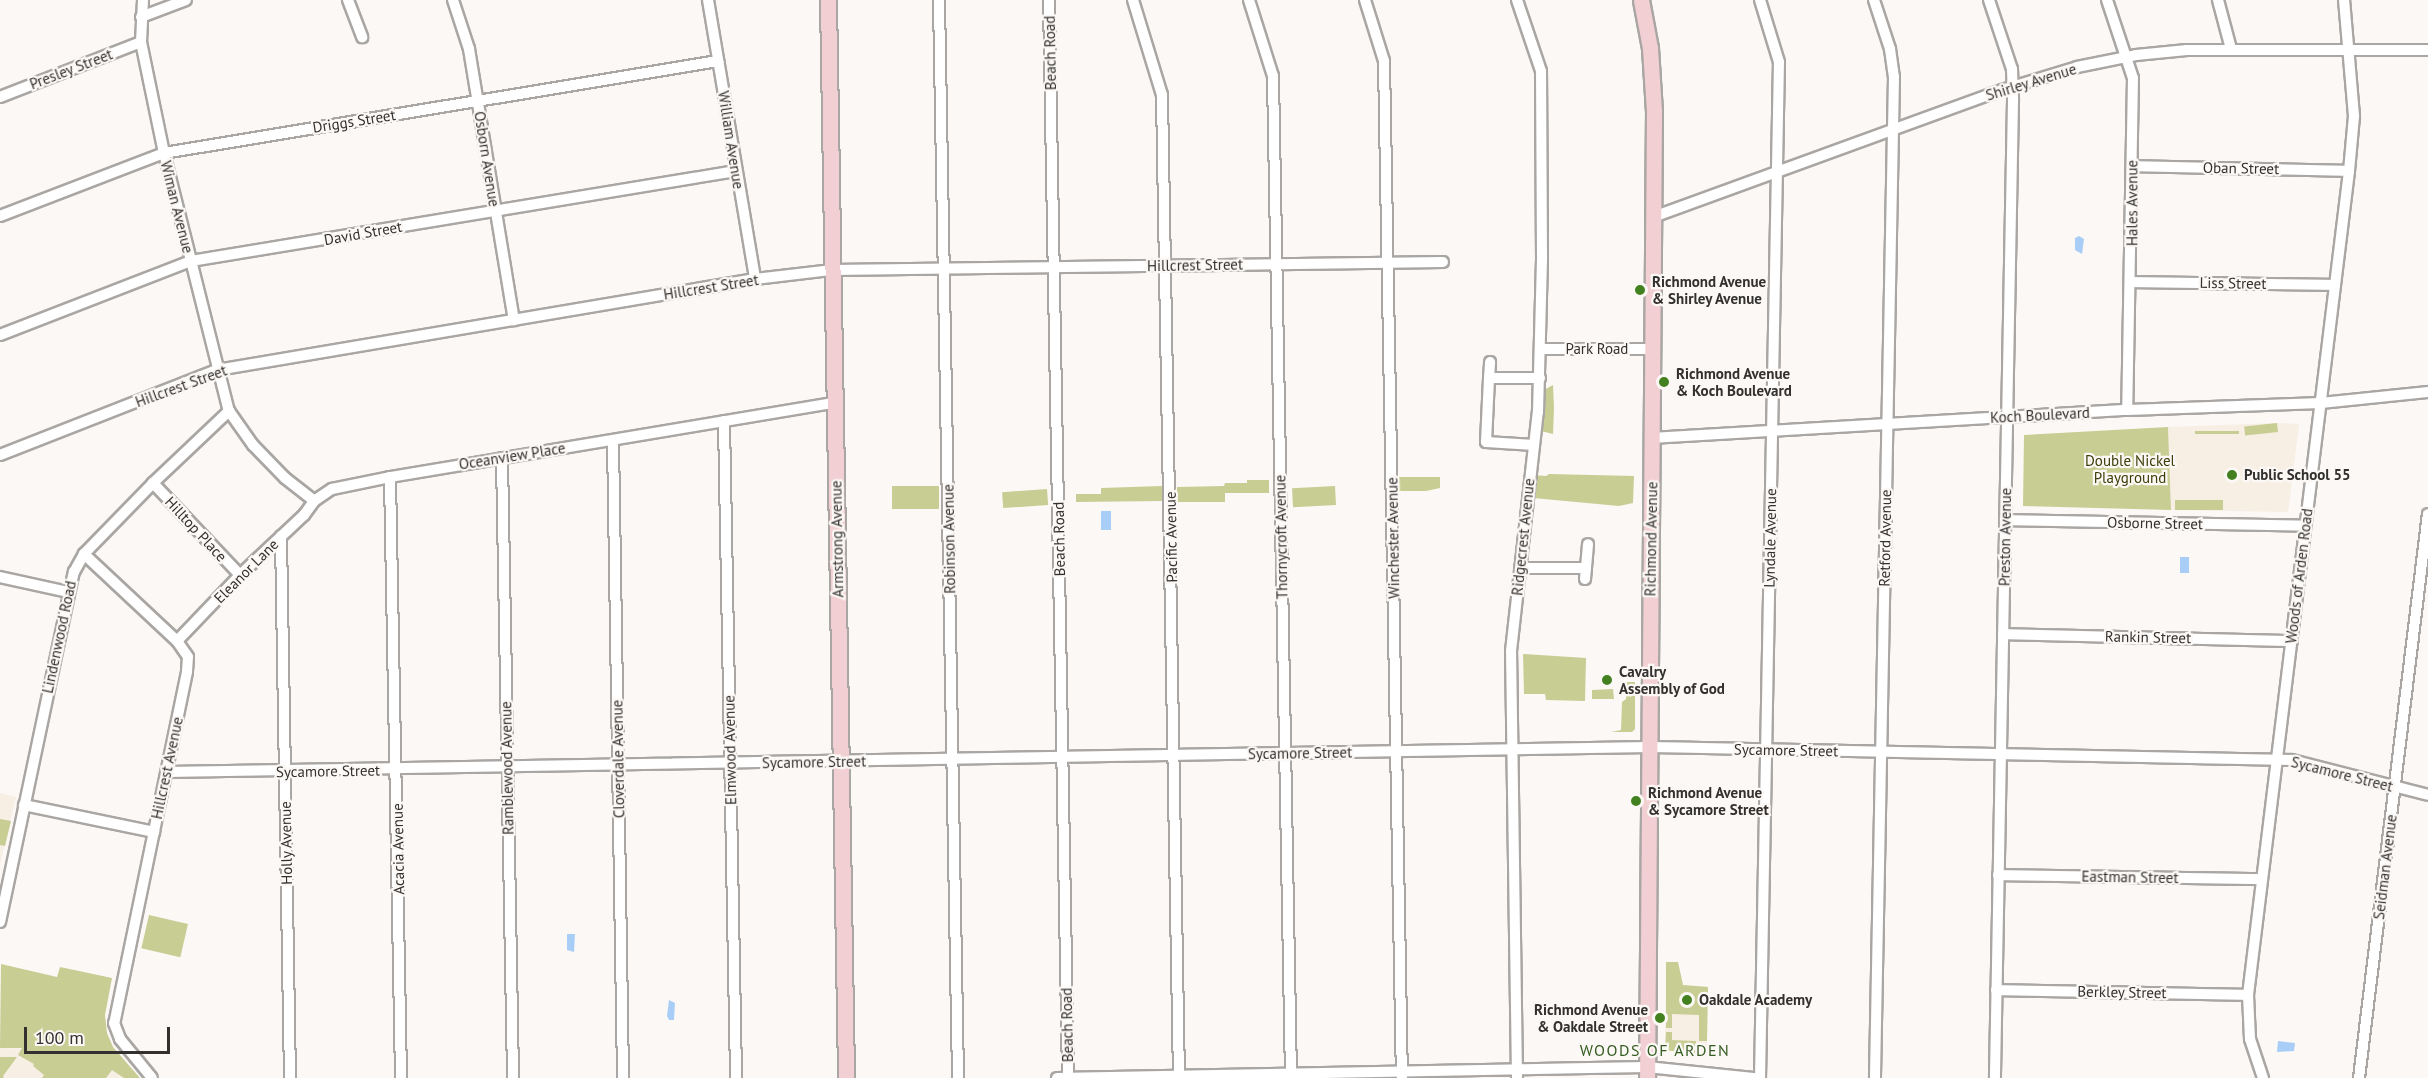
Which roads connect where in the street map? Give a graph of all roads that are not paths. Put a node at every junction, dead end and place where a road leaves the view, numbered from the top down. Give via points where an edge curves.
1 (143, 0) edge
2 (186, 0) edge
3 (348, 0) edge
4 (453, 0) edge
5 (708, 0) edge
6 (828, 0) edge
7 (939, 0) edge
8 (1049, 0) edge
9 (1133, 0) edge
10 (1250, 0) edge
11 (1365, 0) edge
12 (1517, 0) edge
13 (1641, 0) edge
14 (1760, 0) edge
15 (1874, 0) edge
16 (1989, 0) edge
17 (2107, 0) edge
18 (2218, 0) edge
19 (2344, 0) edge
20 (141, 17) junction
21 (362, 37) dead end
22 (141, 42) junction
23 (2231, 49) junction
24 (2428, 50) edge
25 (2349, 52) junction
26 (2126, 57) junction
27 (718, 61) junction
28 (2013, 87) junction
29 (0, 97) edge
30 (478, 100) junction
31 (1893, 129) junction
32 (164, 153) junction
33 (2132, 166) junction
34 (736, 171) junction
35 (2349, 171) junction
36 (1776, 172) junction
37 (496, 210) junction
38 (0, 216) edge
39 (1653, 217) junction
40 (191, 261) junction
41 (1387, 262) junction
42 (1443, 262) dead end
43 (1276, 263) junction
44 (1165, 265) junction
45 (1054, 267) junction
46 (944, 269) junction
47 (832, 270) junction
48 (755, 279) junction
49 (2132, 282) junction
50 (2335, 285) junction
51 (514, 320) junction
52 (0, 335) edge
53 (1542, 349) junction
54 (1652, 349) junction
55 (1490, 362) dead end
56 (217, 370) junction
57 (1489, 378) junction
58 (1540, 378) junction
59 (2428, 392) edge
60 (836, 402) junction
61 (2321, 402) junction
62 (2127, 410) junction
63 (229, 411) junction
64 (2007, 417) junction
65 (724, 422) junction
66 (1887, 423) junction
67 (1772, 431) junction
68 (1651, 438) junction
69 (613, 440) junction
70 (1534, 445) junction
71 (0, 455) edge
72 (502, 458) junction
73 (390, 477) junction
74 (153, 483) junction
75 (314, 501) junction
76 (2428, 514) edge
77 (2005, 520) junction
78 (2305, 526) junction
79 (281, 537) junction
80 (1588, 544) dead end
81 (84, 554) junction
82 (1520, 568) junction
83 (240, 575) junction
84 (0, 578) edge
85 (68, 592) junction
86 (2003, 634) junction
87 (177, 641) junction
88 (2292, 641) junction
89 (1650, 747) junction
90 (1512, 748) junction
91 (1766, 750) junction
92 (1396, 751) junction
93 (1285, 752) junction
94 (1881, 752) junction
95 (2001, 754) junction
96 (1174, 756) junction
97 (1063, 758) junction
98 (2277, 759) junction
99 (952, 760) junction
100 (840, 762) junction
101 (730, 764) junction
102 (618, 765) junction
103 (507, 767) junction
104 (396, 770) junction
105 (167, 772) junction
106 (285, 772) junction
107 (2394, 786) junction
108 (2428, 795) edge
109 (24, 805) junction
110 (154, 832) junction
111 (1998, 875) junction
112 (2262, 879) junction
113 (0, 922) edge
114 (1996, 990) junction
115 (2248, 994) junction
116 (1647, 1072) edge
117 (1517, 1074) edge
118 (1291, 1076) edge
119 (1402, 1076) edge
120 (152, 1078) edge
121 (290, 1078) edge
122 (401, 1078) edge
123 (513, 1078) edge
124 (623, 1078) edge
125 (736, 1078) edge
126 (846, 1078) edge
127 (958, 1078) edge
128 (1057, 1078) edge
129 (1068, 1078) edge
130 (1179, 1078) edge
131 (1753, 1078) edge
132 (1760, 1078) edge
133 (1875, 1078) edge
134 (1995, 1078) edge
135 (2264, 1078) edge
136 (2359, 1078) edge

1 - 20 street, Wiman Avenue
2 - 20 street
3 - 21 street
4 - 30 street, Osborn Avenue via 467,40
5 - 27 street, William Avenue
6 - 47 street, Armstrong Avenue
7 - 46 street, Robinson Avenue
8 - 45 street, Beach Road
9 - 44 street, Pacific Avenue via 1162,95
10 - 43 street, Thornycroft Avenue via 1273,76
11 - 41 street, Winchester Avenue via 1384,61
12 - 53 street, Ridgecrest Avenue via 1540,71
13 - 39 street, Richmond Avenue via 1653,80
14 - 36 street, Lyndale Avenue via 1778,56
15 - 31 street, Retford Avenue via 1893,63
16 - 28 street, Preston Avenue via 2012,69
17 - 26 street, Hales Avenue
18 - 23 street
19 - 25 street, Woods of Arden Road
20 - 22 street, Wiman Avenue
22 - 29 street, Presley Street
22 - 32 street, Wiman Avenue
23 - 25 street, Shirley Avenue
23 - 26 street, Shirley Avenue
24 - 25 street, Shirley Avenue
25 - 35 street, Woods of Arden Road via 2354,116
26 - 28 street, Shirley Avenue
26 - 33 street, Hales Avenue via 2133,78
27 - 30 street, Driggs Street
27 - 34 street, William Avenue
28 - 31 street, Shirley Avenue
28 - 64 street, Preston Avenue
30 - 32 street, Driggs Street
30 - 37 street, Osborn Avenue
31 - 36 street, Shirley Avenue
31 - 66 street, Retford Avenue
32 - 38 street, Driggs Street
32 - 40 street, Wiman Avenue
33 - 35 street, Oban Street
33 - 49 street, Hales Avenue
34 - 37 street, David Street
34 - 48 street, William Avenue
35 - 50 street, Woods of Arden Road
36 - 39 street, Shirley Avenue
36 - 67 street, Lyndale Avenue
37 - 40 street, David Street
37 - 51 street, Osborn Avenue
39 - 54 street, Richmond Avenue
40 - 52 street, David Street
40 - 56 street, Wiman Avenue
41 - 42 street, Hillcrest Street
41 - 43 street, Hillcrest Street
41 - 92 street, Winchester Avenue
43 - 44 street, Hillcrest Street
43 - 93 street, Thornycroft Avenue
44 - 45 street, Hillcrest Street
44 - 96 street, Pacific Avenue
45 - 46 street, Hillcrest Street
45 - 97 street, Beach Road
46 - 47 street, Hillcrest Street
46 - 99 street, Robinson Avenue
47 - 48 street, Hillcrest Street
47 - 60 street, Armstrong Avenue
48 - 51 street, Hillcrest Street
49 - 50 street, Liss Street
49 - 62 street, Hales Avenue
50 - 61 street, Woods of Arden Road
51 - 56 street, Hillcrest Street
53 - 54 street, Park Road
53 - 58 street, Ridgecrest Avenue
54 - 68 street, Richmond Avenue
55 - 57 street
56 - 63 street, Wiman Avenue
56 - 71 street, Hillcrest Street
57 - 58 street
57 - 70 street via 1486,442
58 - 70 street, Ridgecrest Avenue
59 - 61 street, Koch Boulevard
60 - 65 street, Oceanview Place
60 - 100 street, Armstrong Avenue
61 - 62 street, Koch Boulevard
61 - 78 street, Woods of Arden Road
62 - 64 street, Koch Boulevard
63 - 74 street, Lindenwood Road
63 - 75 street via 253,445
64 - 66 street, Koch Boulevard
64 - 77 street, Preston Avenue
65 - 69 street, Oceanview Place
65 - 101 street, Elmwood Avenue
66 - 67 street, Koch Boulevard
66 - 94 street, Retford Avenue
67 - 68 street, Koch Boulevard
67 - 91 street, Lyndale Avenue
68 - 89 street, Richmond Avenue
69 - 72 street, Oceanview Place
69 - 102 street, Cloverdale Avenue
70 - 82 street, Ridgecrest Avenue
72 - 73 street, Oceanview Place
72 - 103 street, Ramblewood Avenue
73 - 75 street, Oceanview Place via 332,489
73 - 104 street, Acacia Avenue
74 - 81 street, Lindenwood Road
74 - 83 street, Hilltop Place
75 - 79 street, Eleanor Lane
76 - 107 street, Seidman Avenue
77 - 78 street, Osborne Street
77 - 86 street, Preston Avenue
78 - 88 street, Woods of Arden Road
79 - 83 street, Eleanor Lane
79 - 106 street, Holly Avenue
80 - 82 street via 1585,574
81 - 85 street, Lindenwood Road
81 - 87 street, Hillcrest Avenue
82 - 90 street, Ridgecrest Avenue via 1510,651
83 - 87 street, Eleanor Lane
84 - 85 street
85 - 109 street, Lindenwood Road
86 - 88 street, Rankin Street
86 - 95 street, Preston Avenue
87 - 105 street, Hillcrest Avenue via 188,657 187,672
88 - 98 street, Woods of Arden Road
89 - 90 street, Sycamore Street
89 - 91 street, Sycamore Street
89 - 116 street, Richmond Avenue
90 - 92 street, Sycamore Street
90 - 117 street, Ridgecrest Avenue
91 - 94 street, Sycamore Street
91 - 132 street, Lyndale Avenue
92 - 93 street, Sycamore Street
92 - 119 street, Winchester Avenue
93 - 96 street, Sycamore Street
93 - 118 street, Thornycroft Avenue
94 - 95 street, Sycamore Street
94 - 133 street, Retford Avenue
95 - 98 street, Sycamore Street
95 - 111 street, Preston Avenue
96 - 97 street, Sycamore Street
96 - 130 street, Pacific Avenue
97 - 99 street, Sycamore Street
97 - 129 street, Beach Road
98 - 107 street, Sycamore Street via 2297,760
98 - 112 street, Woods of Arden Road
99 - 100 street, Sycamore Street
99 - 127 street, Robinson Avenue
100 - 101 street, Sycamore Street
100 - 126 street, Armstrong Avenue
101 - 102 street, Sycamore Street
101 - 125 street, Elmwood Avenue
102 - 103 street, Sycamore Street
102 - 124 street, Cloverdale Avenue
103 - 104 street, Sycamore Street
103 - 123 street, Ramblewood Avenue
104 - 106 street, Sycamore Street
104 - 122 street, Acacia Avenue
105 - 106 street, Sycamore Street
105 - 110 street, Hillcrest Avenue
106 - 121 street, Holly Avenue
107 - 108 street, Sycamore Street
107 - 136 street, Seidman Avenue
109 - 110 street
109 - 113 street, Lindenwood Road
110 - 120 street, Hillcrest Avenue via 114,1023 120,1039
111 - 112 street, Eastman Street
111 - 114 street, Preston Avenue
112 - 115 street, Woods of Arden Road
114 - 115 street, Berkley Street
114 - 134 street, Preston Avenue
115 - 135 street, Woods of Arden Road via 2250,1039
116 - 117 street
116 - 131 street
117 - 119 street
118 - 119 street
118 - 130 street
128 - 129 street
129 - 130 street

